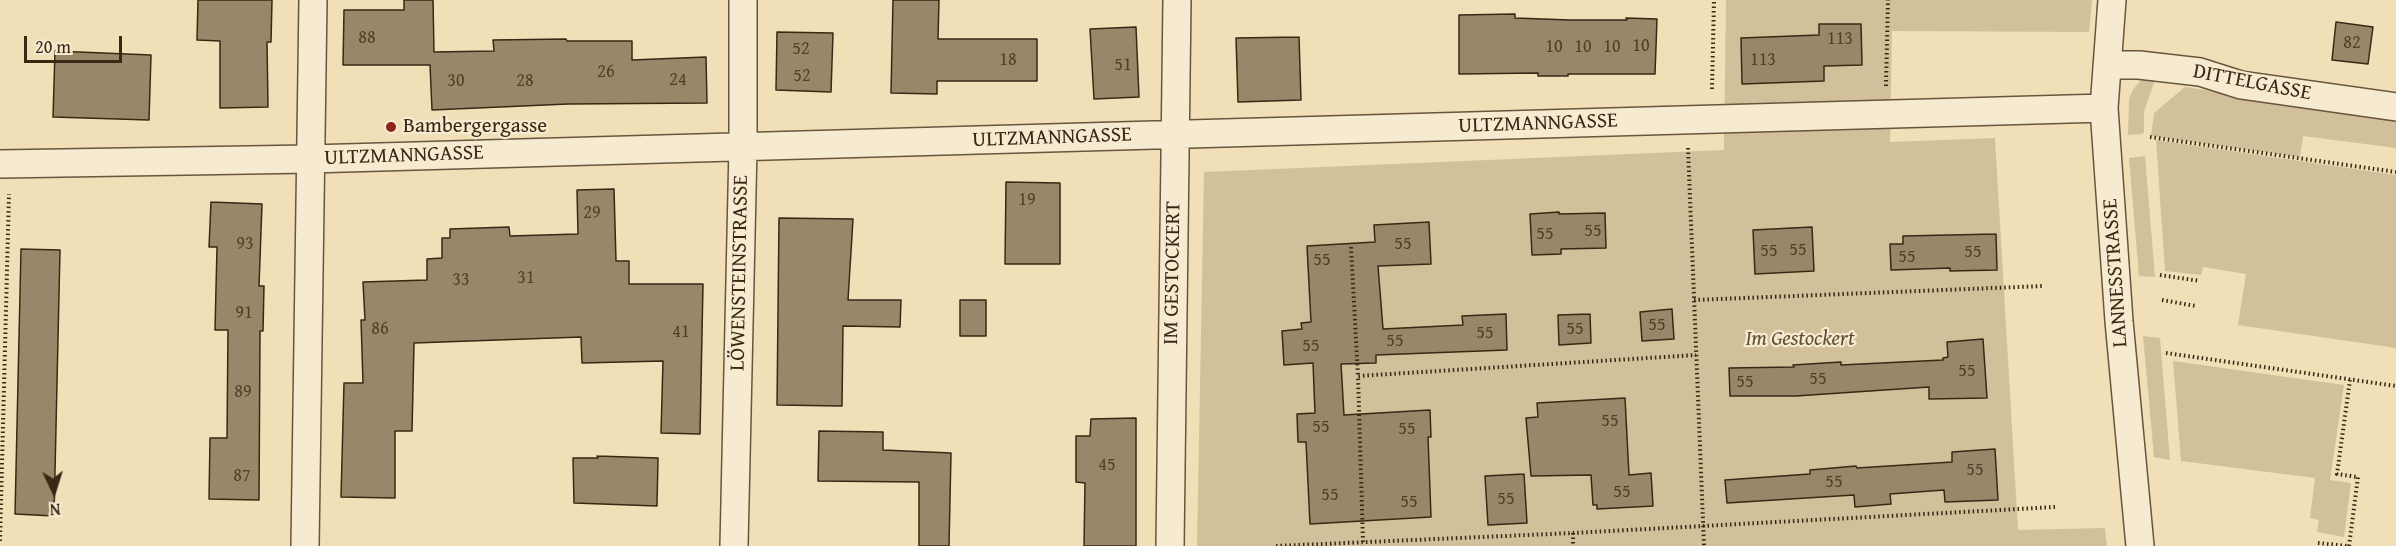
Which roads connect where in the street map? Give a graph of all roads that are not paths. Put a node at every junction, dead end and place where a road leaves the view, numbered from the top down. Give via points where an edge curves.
1 (313, 0) edge
2 (743, 0) edge
3 (1177, 0) edge
4 (2112, 0) edge
5 (2107, 65) junction
6 (2396, 107) edge
7 (2104, 108) junction
8 (1175, 135) junction
9 (743, 147) junction
10 (310, 159) junction
11 (5, 164) edge
12 (305, 546) edge
13 (734, 546) edge
14 (1170, 546) edge
15 (2140, 546) edge

1 - 10 street
2 - 9 street, LÖWENSTEINSTRASSE
3 - 8 street, IM GESTOCKERT
4 - 5 street, LANNESSTRASSE
5 - 6 street, DITTELGASSE via 2200,72 2241,85
5 - 7 street, LANNESSTRASSE
7 - 8 street, ULTZMANNGASSE
7 - 15 street, LANNESSTRASSE
8 - 9 street, ULTZMANNGASSE
8 - 14 street, IM GESTOCKERT
9 - 10 street, ULTZMANNGASSE
9 - 13 street, LÖWENSTEINSTRASSE
10 - 11 street, ULTZMANNGASSE
10 - 12 street

